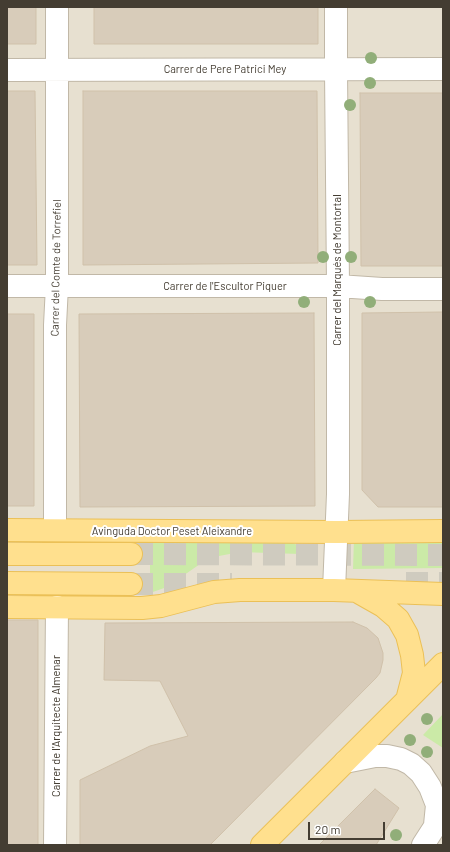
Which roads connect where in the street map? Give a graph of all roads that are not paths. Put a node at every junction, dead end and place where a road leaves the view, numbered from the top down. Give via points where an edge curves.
1 (57, 7) edge
2 (336, 7) edge
3 (443, 69) edge
4 (7, 70) edge
5 (58, 70) junction
6 (336, 70) junction
7 (7, 286) edge
8 (57, 286) junction
9 (338, 286) junction
10 (443, 289) edge
11 (7, 530) edge
12 (54, 530) junction
13 (443, 531) edge
14 (337, 532) junction
15 (7, 554) edge
16 (131, 554) tunnel mouth
17 (7, 583) edge
18 (131, 584) tunnel mouth
19 (334, 590) junction
20 (356, 592) junction
21 (443, 594) edge
22 (7, 607) edge
23 (56, 607) junction
24 (443, 664) edge
25 (406, 702) junction
26 (345, 762) junction
27 (439, 820) edge
28 (55, 845) edge
29 (262, 845) edge
30 (423, 845) edge

1 - 5 street, Carrer del Comte de Torrefiel
2 - 6 street, Carrer del Marqués de Montortal
3 - 6 street, Carrer de Pere Patrici Mey
4 - 5 street, Carrer de Pere Patrici Mey
5 - 6 street, Carrer de Pere Patrici Mey
5 - 8 street, Carrer del Comte de Torrefiel
6 - 9 street, Carrer del Marqués de Montortal
7 - 8 street, Carrer de l'Escultor Piquer
8 - 9 street, Carrer de l'Escultor Piquer
8 - 12 street, Carrer del Comte de Torrefiel
9 - 10 street, Carrer de l'Escultor Piquer
9 - 14 street, Carrer del Marqués de Montortal
11 - 12 main road, Avinguda Doctor Peset Aleixandre
12 - 14 main road, Avinguda Doctor Peset Aleixandre
13 - 14 main road, Avinguda Doctor Peset Aleixandre
14 - 19 street
15 - 16 main road, Avinguda Doctor Peset Aleixandre
17 - 18 main road
19 - 20 main road
19 - 23 main road via 214,592 161,606 142,608
20 - 21 main road
20 - 25 main road via 383,606 398,619 407,635 414,673
22 - 23 main road
23 - 28 street, Carrer de l'Arquitecte Almenar
24 - 25 main road
25 - 26 main road
26 - 27 street via 388,756 411,764 430,787
26 - 29 main road
27 - 30 street

